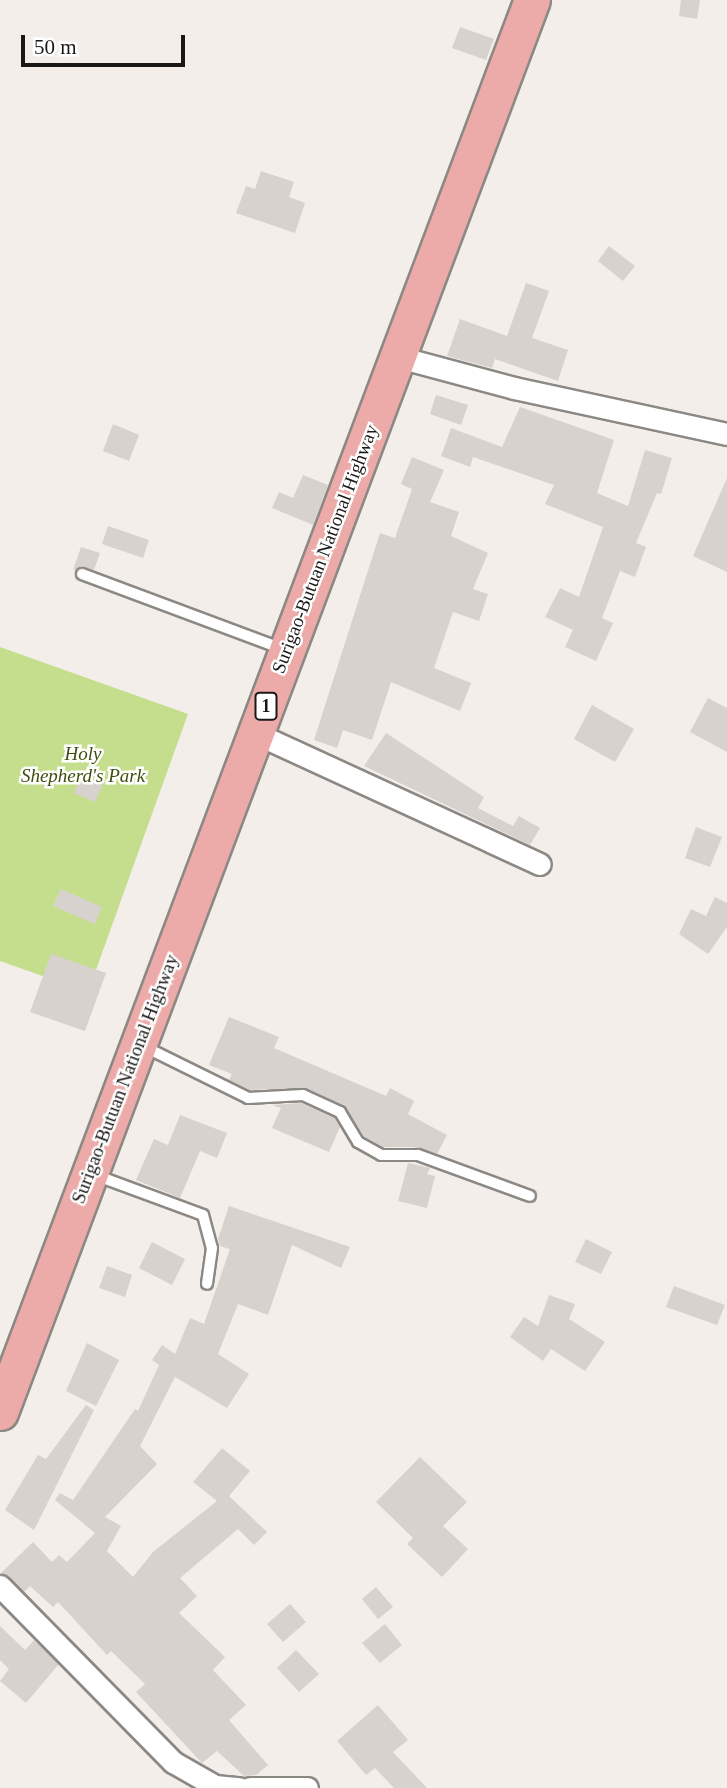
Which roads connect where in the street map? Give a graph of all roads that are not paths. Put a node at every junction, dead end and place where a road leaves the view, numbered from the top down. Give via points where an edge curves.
1 (532, 0) edge
2 (399, 357) junction
3 (727, 434) edge
4 (82, 574) dead end
5 (284, 650) junction
6 (257, 734) junction
7 (539, 864) dead end
8 (137, 1043) junction
9 (89, 1173) junction
10 (530, 1196) dead end
11 (207, 1284) dead end
12 (0, 1412) edge
13 (0, 1587) edge
14 (300, 1787) edge
15 (239, 1788) edge
16 (250, 1788) edge

1 - 2 highway, Surigao-Butuan National Highway / 1
2 - 3 street via 565,400
2 - 5 highway, Surigao-Butuan National Highway / 1
4 - 5 lane
5 - 6 highway, Surigao-Butuan National Highway / 1
6 - 7 street
6 - 8 highway, Surigao-Butuan National Highway / 1
8 - 9 highway, Surigao-Butuan National Highway / 1
8 - 10 lane via 248,1098 303,1095 340,1112 358,1142 381,1155 418,1154
9 - 11 lane via 203,1215 212,1248
9 - 12 highway, Surigao-Butuan National Highway / 1
13 - 15 street via 173,1762 215,1786
14 - 16 street

